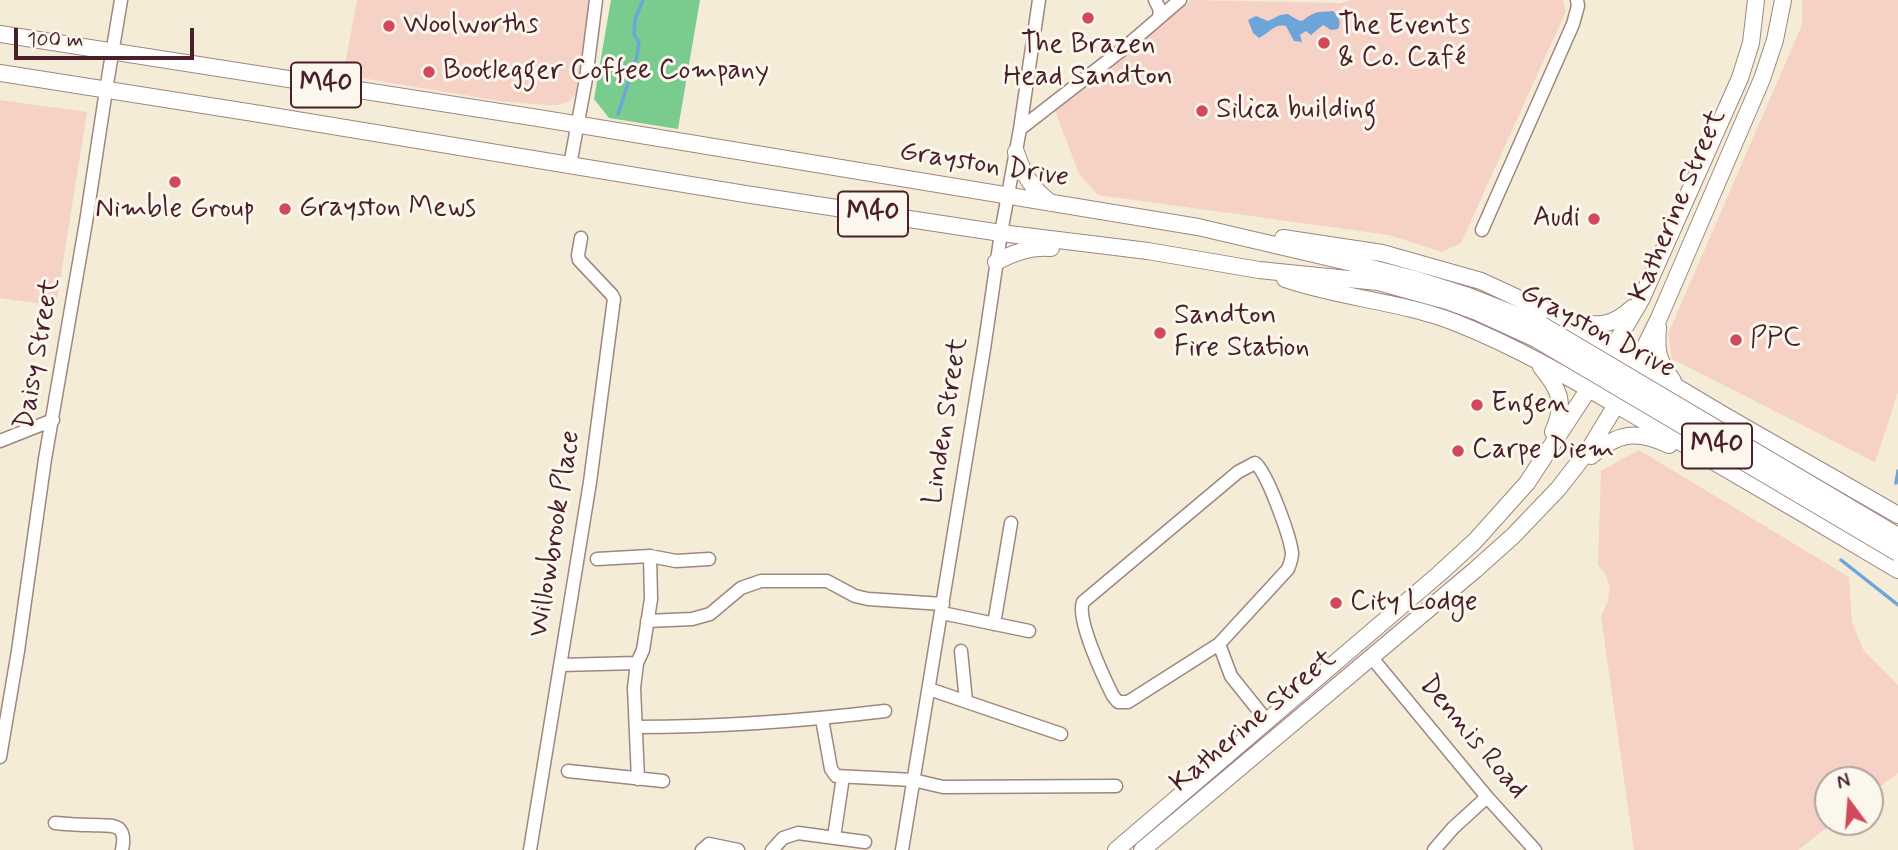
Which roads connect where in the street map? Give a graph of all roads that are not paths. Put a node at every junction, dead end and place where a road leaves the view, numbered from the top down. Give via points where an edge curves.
1 (121, 0) edge
2 (596, 0) edge
3 (1039, 0) edge
4 (1155, 0) edge
5 (1180, 0) edge
6 (1577, 0) edge
7 (1756, 0) edge
8 (1783, 0) edge
9 (1159, 17) junction
10 (0, 34) edge
11 (113, 53) junction
12 (0, 73) edge
13 (106, 90) junction
14 (576, 125) junction
15 (1020, 128) junction
16 (1016, 152) junction
17 (570, 165) junction
18 (1008, 196) junction
19 (1052, 204) junction
20 (1198, 227) junction
21 (1482, 230) dead end
22 (1001, 233) junction
23 (581, 238) dead end
24 (1148, 251) junction
25 (996, 262) junction
26 (1259, 270) junction
27 (1641, 300) junction
28 (1659, 318) junction
29 (1563, 319) junction
30 (1613, 348) junction
31 (1534, 358) junction
32 (1637, 363) junction
33 (1678, 387) junction
34 (1588, 390) junction
35 (1616, 405) junction
36 (53, 420) junction
37 (0, 441) edge
38 (1540, 463) junction
39 (1558, 489) junction
40 (1775, 497) junction
41 (1898, 515) edge
42 (1010, 523) dead end
43 (1898, 536) edge
44 (1898, 553) edge
45 (650, 556) junction
46 (597, 559) dead end
47 (709, 559) dead end
48 (1898, 570) edge
49 (942, 608) junction
50 (647, 621) junction
51 (994, 624) junction
52 (1029, 631) dead end
53 (1219, 644) junction
54 (961, 651) dead end
55 (1372, 657) junction
56 (637, 663) junction
57 (561, 665) junction
58 (929, 689) junction
59 (966, 701) junction
60 (885, 711) dead end
61 (822, 719) junction
62 (1267, 721) junction
63 (636, 727) junction
64 (1061, 734) dead end
65 (0, 757) edge
66 (568, 771) dead end
67 (843, 777) junction
68 (638, 779) junction
69 (913, 780) junction
70 (663, 781) dead end
71 (1116, 786) dead end
72 (1487, 797) junction
73 (55, 822) dead end
74 (834, 837) junction
75 (865, 842) dead end
76 (122, 850) edge
77 (530, 850) edge
78 (702, 850) edge
79 (738, 850) edge
80 (772, 850) edge
81 (902, 850) edge
82 (1116, 850) edge
83 (1142, 850) edge
84 (1434, 850) edge
85 (1535, 850) edge

1 - 11 street, Daisy Street
2 - 14 street
3 - 15 street, Linden Street
4 - 9 street
5 - 9 street
6 - 21 street via 1573,24
7 - 27 main road, Katherine Street via 1751,43 1740,78
8 - 28 main road, Katherine Street via 1762,79
9 - 15 street
10 - 11 main road, Grayston Drive / M40
11 - 13 street, Daisy Street
11 - 14 main road, Grayston Drive / M40
12 - 13 main road, Grayston Drive / M40
13 - 17 main road, Grayston Drive / M40
13 - 36 street, Daisy Street
14 - 17 street
14 - 18 main road, Grayston Drive / M40
15 - 16 street, Linden Street
16 - 18 street, Linden Street
16 - 19 main road via 1028,182
17 - 22 main road, Grayston Drive / M40
18 - 19 main road, Grayston Drive / M40
18 - 22 street, Linden Street
19 - 20 main road, Grayston Drive / M40
20 - 29 main road via 1382,253 1481,281
20 - 43 main road, Grayston Drive / M40, bridge via 1468,296 1542,325
22 - 24 main road, Grayston Drive / M40
22 - 25 street, Linden Street
23 - 57 street, Willowbrook Place via 578,256 582,265 614,299
24 - 25 main road via 1042,247
24 - 26 main road, Grayston Drive / M40
25 - 49 street, Linden Street
26 - 31 main road via 1300,285 1417,309
26 - 44 main road, Grayston Drive / M40, bridge via 1378,282 1477,312 1536,339
27 - 29 main road via 1624,315 1600,325
27 - 30 main road, Katherine Street
28 - 32 main road, Katherine Street
28 - 33 main road via 1659,360
29 - 30 main road
30 - 32 main road
30 - 34 main road, Katherine Street
31 - 34 main road
31 - 38 main road via 1558,389 1561,403
32 - 33 main road
32 - 35 main road, Katherine Street
33 - 41 main road
34 - 35 main road
34 - 38 main road, Katherine Street
35 - 39 main road, Katherine Street
35 - 40 main road
36 - 37 street
36 - 65 street, Daisy Street
38 - 62 main road, Katherine Street via 1475,541
39 - 40 main road via 1603,445 1634,435 1664,443
39 - 55 main road, Katherine Street via 1513,536
40 - 48 main road
42 - 51 street
45 - 46 street
45 - 47 street via 676,561
45 - 50 street via 653,589
49 - 50 street via 868,600 827,581 761,581 741,588 710,614
49 - 51 street
49 - 58 street, Linden Street
50 - 56 street
51 - 52 street
53 - 53 street via 1286,574 1291,559 1286,531 1257,463 1238,471 1081,605 1106,684 1118,702 1128,702
53 - 62 street via 1231,676
54 - 59 street
55 - 72 street, Dennis Road
55 - 83 main road, Katherine Street
56 - 57 street
56 - 63 street
57 - 77 street, Willowbrook Place
58 - 59 street
58 - 69 street, Linden Street
59 - 64 street
60 - 61 street
61 - 63 street
61 - 67 street via 831,769
62 - 82 main road, Katherine Street
63 - 68 street
66 - 68 street
67 - 69 street
67 - 74 street
68 - 70 street
69 - 71 street via 943,786
69 - 81 street, Linden Street
72 - 84 street
72 - 85 street, Dennis Road
73 - 76 street via 118,828 124,840
74 - 75 street
74 - 80 street via 792,834
78 - 79 street via 709,844

